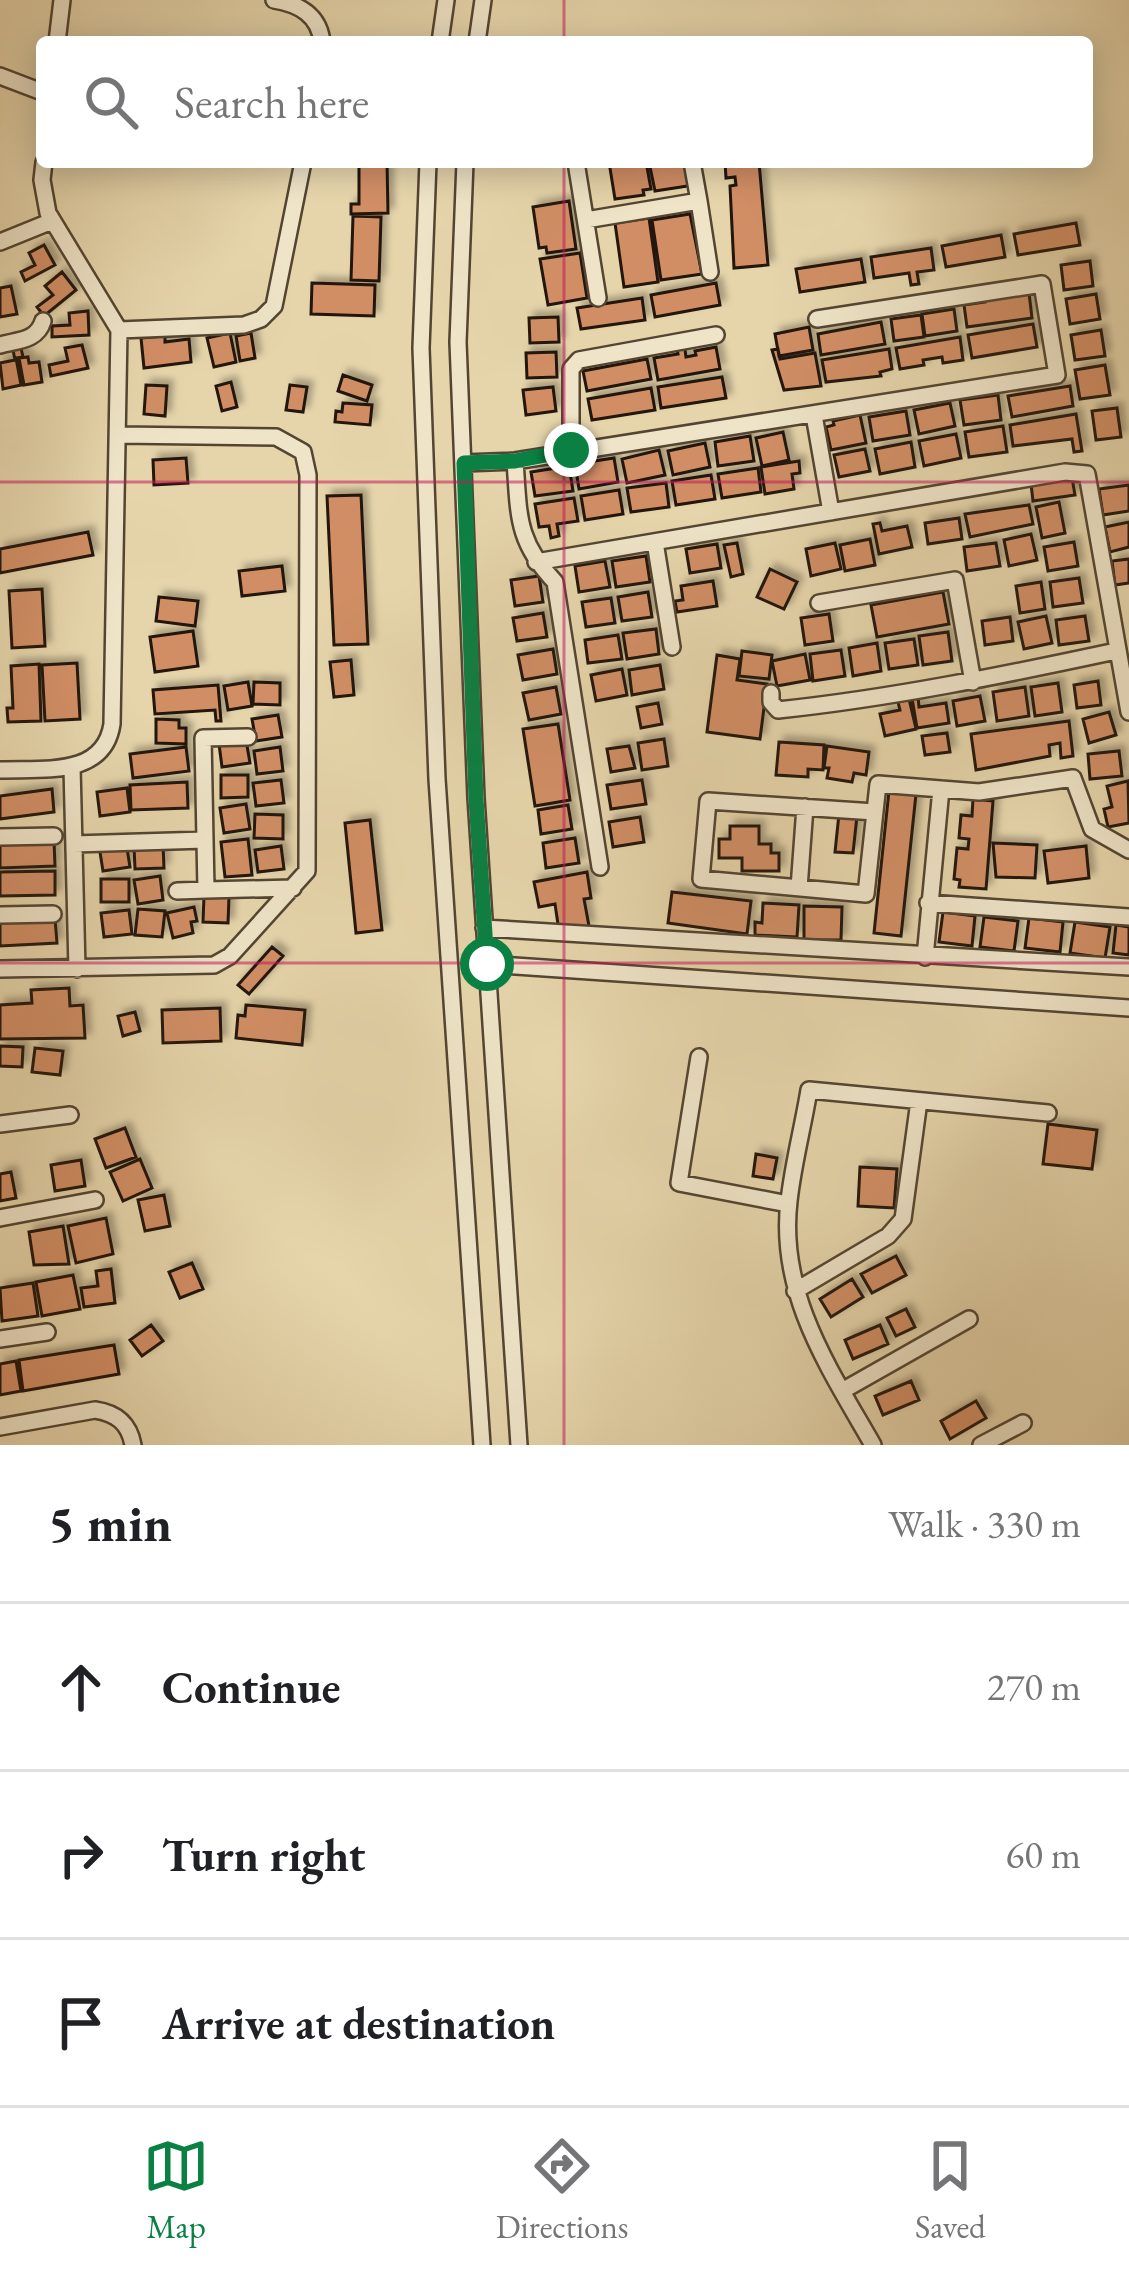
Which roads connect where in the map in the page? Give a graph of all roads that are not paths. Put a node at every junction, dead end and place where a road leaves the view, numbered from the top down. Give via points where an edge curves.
1 (62, 0) edge
2 (274, 0) edge
3 (446, 0) edge
4 (483, 0) edge
5 (58, 36) edge
6 (320, 36) edge
7 (441, 36) edge
8 (478, 36) edge
9 (0, 76) edge
10 (36, 90) edge
11 (43, 168) edge
12 (302, 168) edge
13 (428, 168) edge
14 (465, 168) edge
15 (577, 168) edge
16 (693, 168) edge
17 (699, 201) junction
18 (586, 220) junction
19 (52, 221) junction
20 (0, 242) edge
21 (710, 272) dead end
22 (598, 298) dead end
23 (818, 319) dead end
24 (43, 321) dead end
25 (119, 330) junction
26 (716, 335) dead end
27 (0, 345) edge
28 (814, 415) junction
29 (119, 435) junction
30 (571, 450) junction
31 (515, 461) junction
32 (464, 463) junction
33 (831, 512) junction
34 (655, 542) junction
35 (536, 562) junction
36 (819, 603) dead end
37 (672, 646) dead end
38 (1116, 651) junction
39 (973, 682) junction
40 (771, 693) dead end
41 (1129, 712) edge
42 (248, 737) dead end
43 (72, 767) junction
44 (0, 770) edge
45 (940, 789) junction
46 (806, 807) junction
47 (875, 812) junction
48 (54, 836) dead end
49 (0, 837) edge
50 (205, 841) junction
51 (74, 844) junction
52 (1129, 850) edge
53 (600, 867) dead end
54 (293, 888) junction
55 (799, 888) junction
56 (206, 890) junction
57 (177, 891) dead end
58 (928, 903) junction
59 (53, 914) dead end
60 (0, 915) edge
61 (1129, 917) edge
62 (484, 928) junction
63 (925, 957) junction
64 (487, 964) junction
65 (1129, 967) edge
66 (0, 969) edge
67 (77, 969) junction
68 (1129, 1008) edge
69 (699, 1057) dead end
70 (919, 1101) junction
71 (1048, 1113) dead end
72 (70, 1114) dead end
73 (0, 1124) edge
74 (95, 1200) dead end
75 (788, 1204) junction
76 (0, 1218) edge
77 (795, 1291) junction
78 (969, 1319) dead end
79 (47, 1332) dead end
80 (0, 1339) edge
81 (842, 1391) junction
82 (1023, 1423) dead end
83 (0, 1427) edge
84 (133, 1445) edge
85 (482, 1445) edge
86 (519, 1445) edge
87 (873, 1445) edge
88 (981, 1445) edge

1 - 5 street
2 - 6 street via 314,17
3 - 7 street
4 - 8 street
9 - 10 street
11 - 19 street
12 - 25 street via 274,306 261,319
13 - 85 street via 421,347 437,779
14 - 32 street via 458,342
15 - 18 street
16 - 17 street
17 - 18 street
17 - 21 street
18 - 22 street
19 - 20 street
19 - 25 street
23 - 28 street via 1042,284 1057,375
24 - 27 street via 32,337
25 - 29 street
26 - 30 street via 579,361 571,369
28 - 30 street
28 - 33 street
29 - 43 street via 110,739 89,762
29 - 54 street via 276,437 303,452 308,871
30 - 31 street
31 - 32 street
31 - 35 street via 521,534
32 - 62 street
33 - 34 street
33 - 38 street via 1087,474
34 - 35 street
34 - 37 street
35 - 53 street via 555,582
36 - 39 street via 955,580
38 - 39 street
38 - 41 street
39 - 40 street via 778,710
42 - 50 street via 203,738
43 - 44 street
43 - 51 street
45 - 47 street via 878,784
45 - 52 street via 979,792 1072,778 1092,829
45 - 58 street
46 - 47 street
46 - 55 street
46 - 55 street via 708,800 701,879
47 - 55 street via 866,894
48 - 49 street
50 - 51 street
50 - 56 street
51 - 67 street
54 - 56 street
54 - 67 street via 222,962
56 - 57 street
58 - 61 street
58 - 63 street
59 - 60 street
62 - 63 street
62 - 64 street
63 - 65 street
64 - 68 street
64 - 86 street
66 - 67 street
69 - 75 street via 679,1184
70 - 71 street
70 - 75 street via 809,1090
70 - 77 street via 907,1208 897,1229
72 - 73 street
74 - 76 street
75 - 77 street
77 - 81 street
78 - 81 street
79 - 80 street
81 - 87 street
82 - 88 street
83 - 84 street via 110,1412

